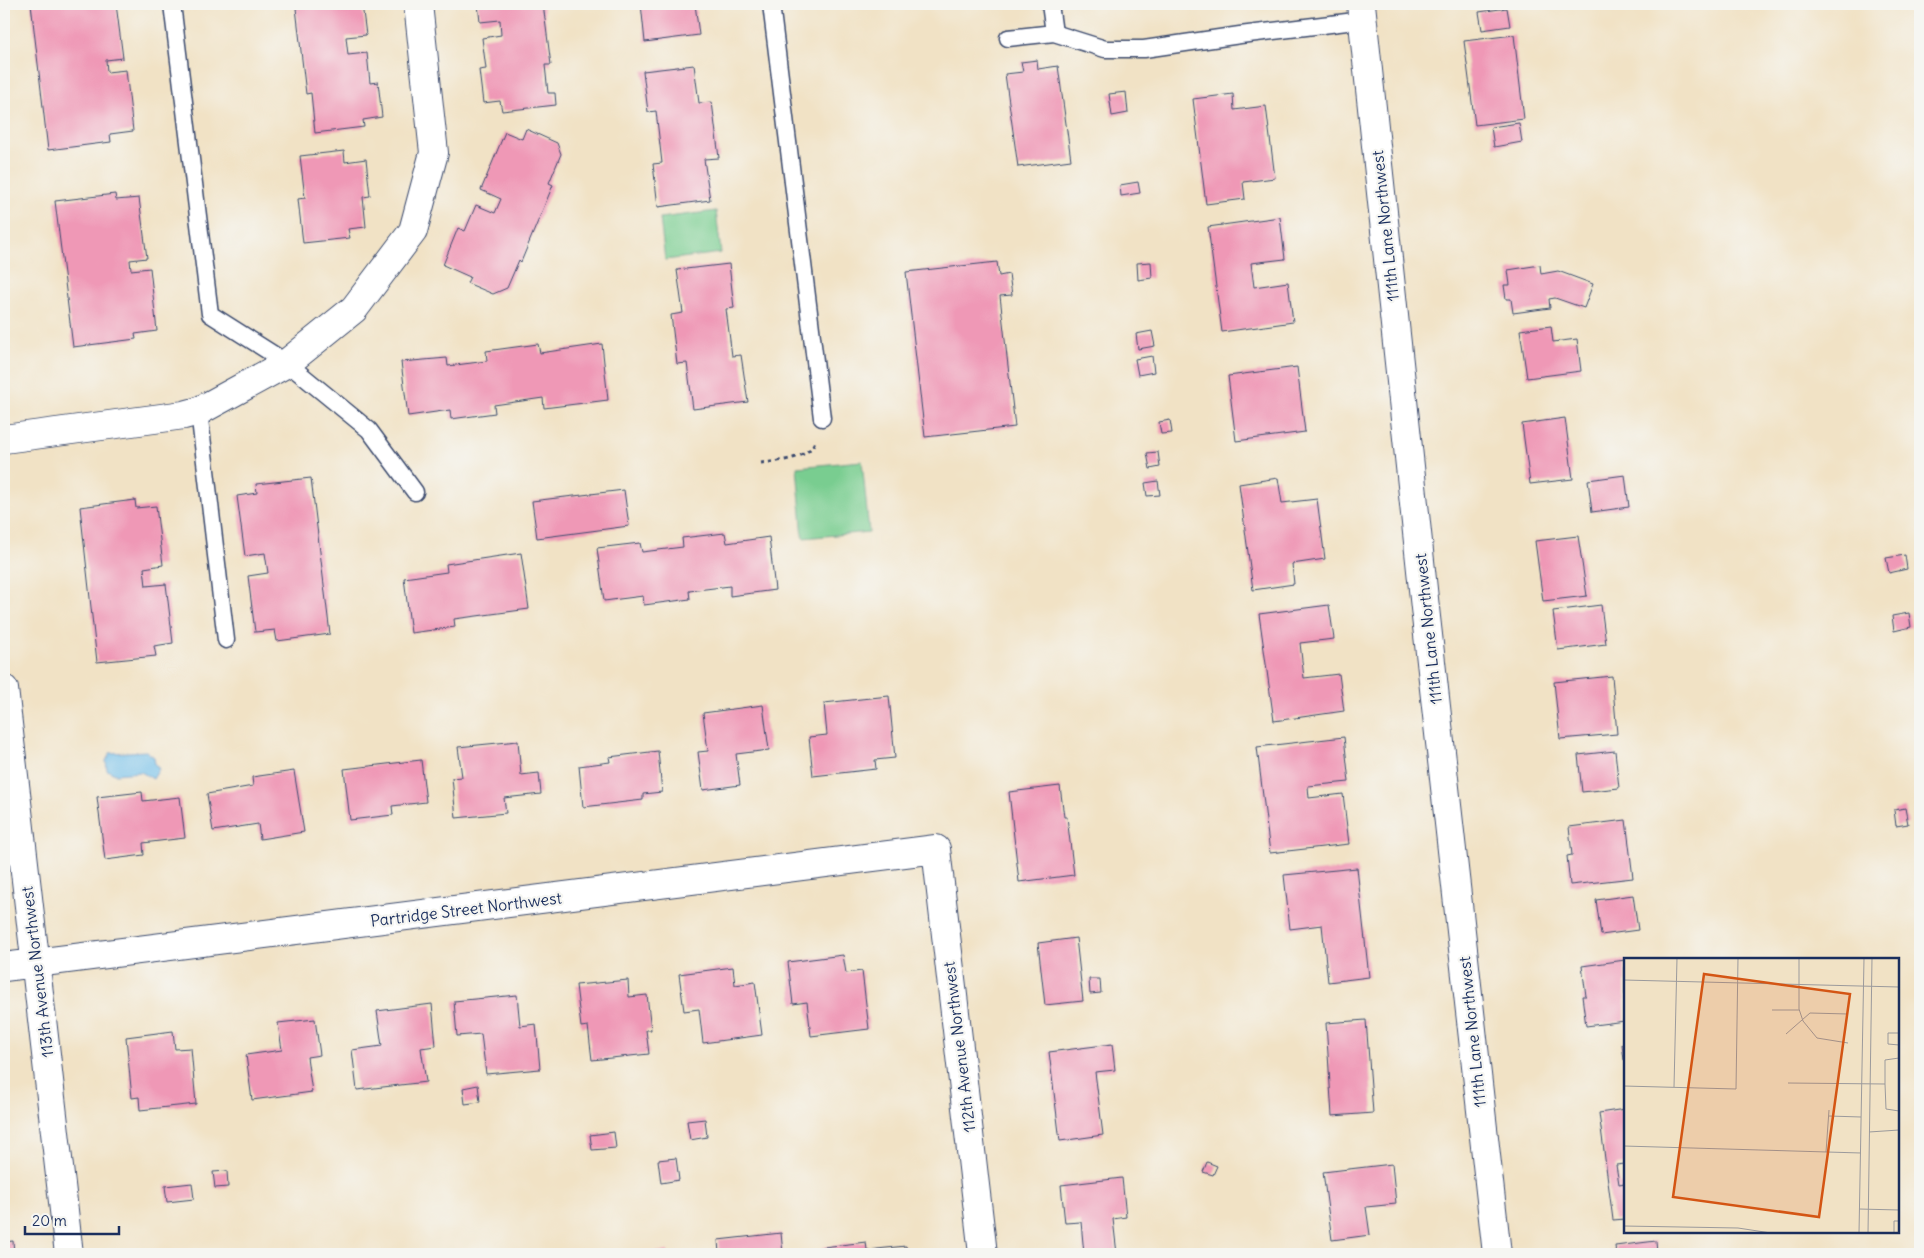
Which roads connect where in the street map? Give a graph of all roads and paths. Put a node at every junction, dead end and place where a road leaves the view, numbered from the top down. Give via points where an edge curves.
1 (172, 4) edge
2 (418, 4) edge
3 (771, 4) edge
4 (1050, 4) edge
5 (1362, 12) edge
6 (1054, 33) junction
7 (1008, 38) dead end
8 (287, 363) junction
9 (199, 411) junction
10 (822, 418) joint
11 (4, 439) edge
12 (761, 463) dead end
13 (415, 492) dead end
14 (226, 640) dead end
15 (4, 689) edge
16 (927, 850) joint
17 (37, 964) junction
18 (4, 967) edge
19 (69, 1254) edge
20 (983, 1254) edge
21 (1497, 1254) edge

1 - 8 lane via 210,314
2 - 8 street via 434,153 413,231 354,309
3 - 10 lane
4 - 6 lane
5 - 6 lane via 1144,49 1105,49
5 - 21 street, 111th Lane Northwest
6 - 7 lane
8 - 9 street
8 - 13 lane via 369,430
9 - 11 street
9 - 14 lane
10 - 12 path via 814,445 797,458
15 - 17 street, 113th Avenue Northwest
16 - 17 street, Partridge Street Northwest
16 - 20 street, 112th Avenue Northwest via 936,849
17 - 18 street, Partridge Street Northwest
17 - 19 street, 113th Avenue Northwest

